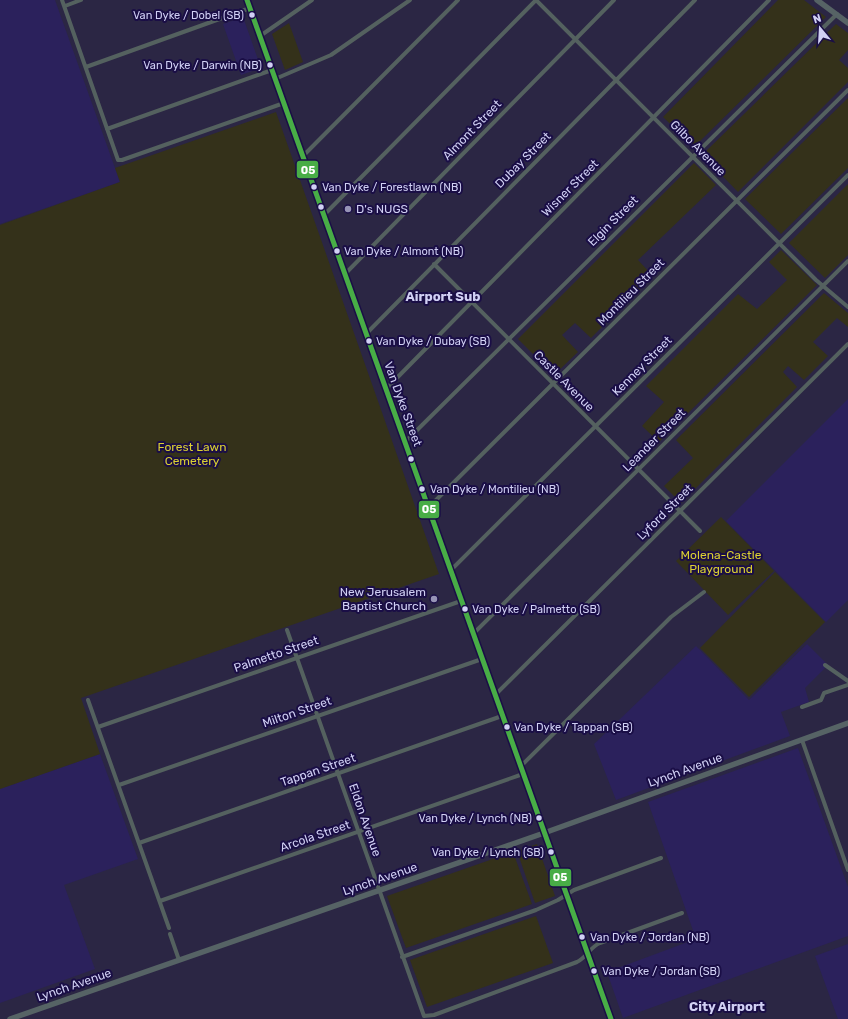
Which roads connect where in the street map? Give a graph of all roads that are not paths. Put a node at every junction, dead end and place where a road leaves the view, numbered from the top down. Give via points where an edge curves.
1 (62, 0) edge
2 (81, 0) edge
3 (247, 0) edge
4 (312, 0) edge
5 (410, 0) edge
6 (458, 0) edge
7 (536, 0) edge
8 (614, 0) edge
9 (695, 0) edge
10 (769, 0) edge
11 (817, 0) edge
12 (64, 6) junction
13 (250, 8) junction
14 (837, 14) junction
15 (848, 23) edge
16 (260, 36) junction
17 (575, 40) junction
18 (86, 67) junction
19 (272, 70) junction
20 (275, 79) junction
21 (616, 80) junction
22 (848, 90) edge
23 (284, 103) junction
24 (654, 117) junction
25 (107, 129) junction
26 (303, 156) junction
27 (692, 156) junction
28 (848, 175) edge
29 (737, 200) junction
30 (324, 215) junction
31 (780, 243) junction
32 (848, 261) edge
33 (434, 264) junction
34 (345, 274) junction
35 (823, 286) junction
36 (472, 302) junction
37 (848, 308) edge
38 (366, 334) junction
39 (508, 339) junction
40 (848, 344) edge
41 (553, 384) junction
42 (386, 389) junction
43 (595, 426) junction
44 (405, 442) junction
45 (638, 470) junction
46 (428, 508) junction
47 (680, 511) junction
48 (700, 531) dead end
49 (451, 570) junction
50 (704, 592) dead end
51 (461, 601) junction
52 (287, 630) dead end
53 (473, 634) junction
54 (297, 657) junction
55 (482, 658) junction
56 (825, 665) dead end
57 (848, 681) edge
58 (848, 685) edge
59 (495, 695) junction
60 (88, 700) dead end
61 (802, 707) dead end
62 (318, 716) junction
63 (502, 716) junction
64 (848, 723) edge
65 (98, 726) junction
66 (802, 740) junction
67 (520, 767) junction
68 (338, 774) junction
69 (523, 774) junction
70 (119, 785) junction
71 (358, 832) junction
72 (544, 833) junction
73 (139, 843) junction
74 (661, 858) dead end
75 (848, 870) edge
76 (379, 891) junction
77 (567, 894) junction
78 (160, 901) junction
79 (682, 913) dead end
80 (169, 928) dead end
81 (170, 934) dead end
82 (586, 954) junction
83 (402, 956) junction
84 (179, 960) junction
85 (10, 1019) edge
86 (611, 1019) edge

1 - 12 street
2 - 12 street
3 - 13 main road, Van Dyke Street
4 - 16 street
5 - 20 street via 331,55
6 - 26 street
7 - 17 street, Gilbo Avenue
7 - 30 street
8 - 17 street, Almont Street
9 - 21 street, Dubay Street
10 - 24 street, Wisner Street
11 - 14 street
12 - 18 street
13 - 16 main road, Van Dyke Street
13 - 18 street
14 - 15 street
14 - 27 street, Elgin Street
16 - 19 main road, Van Dyke Street
17 - 21 street, Gilbo Avenue
17 - 34 street, Almont Street
18 - 25 street
19 - 20 main road, Van Dyke Street
19 - 25 street
20 - 23 main road, Van Dyke Street
21 - 24 street, Gilbo Avenue
21 - 33 street, Dubay Street
22 - 29 street, Montilieu Street
23 - 25 street via 122,160 117,158
23 - 26 main road, Van Dyke Street
24 - 27 street, Gilbo Avenue
24 - 36 street, Wisner Street
26 - 30 main road, Van Dyke Street
27 - 29 street, Gilbo Avenue
27 - 39 street, Elgin Street
28 - 31 street, Kenney Street
29 - 31 street, Gilbo Avenue
29 - 41 street, Montilieu Street
30 - 34 main road, Van Dyke Street
31 - 35 street, Gilbo Avenue
31 - 43 street, Kenney Street
32 - 35 street, Leander Street
33 - 36 street, Castle Avenue
33 - 38 street, Dubay Street
34 - 38 main road, Van Dyke Street
35 - 37 street, Gilbo Avenue
35 - 45 street, Leander Street
36 - 39 street, Castle Avenue
36 - 42 street, Wisner Street
38 - 42 main road, Van Dyke Street
39 - 41 street, Castle Avenue
39 - 44 street, Elgin Street
40 - 47 street, Lyford Street
41 - 43 street, Castle Avenue
41 - 46 street, Montilieu Street
42 - 44 main road, Van Dyke Street
43 - 45 street, Castle Avenue
43 - 49 street, Kenney Street
44 - 46 main road, Van Dyke Street
45 - 47 street, Castle Avenue
45 - 53 street, Leander Street
46 - 49 main road, Van Dyke Street
47 - 48 street, Castle Avenue
47 - 59 street, Lyford Street
49 - 51 main road, Van Dyke Street
50 - 67 street via 671,617
51 - 53 main road, Van Dyke Street
51 - 54 street, Palmetto Street
52 - 54 street, Eldon Avenue
53 - 55 main road, Van Dyke Street
54 - 62 street, Eldon Avenue
54 - 65 street, Palmetto Street
55 - 59 main road, Van Dyke Street
55 - 62 street, Milton Street
56 - 57 street
58 - 61 street via 824,692 821,700
59 - 63 main road, Van Dyke Street
60 - 65 street
62 - 68 street, Eldon Avenue
62 - 70 street, Milton Street
63 - 67 main road, Van Dyke Street
63 - 68 street, Tappan Street
64 - 66 street, Lynch Avenue
65 - 70 street
66 - 72 street, Lynch Avenue
66 - 75 street
67 - 69 main road, Van Dyke Street
68 - 71 street, Eldon Avenue
68 - 73 street, Tappan Street
69 - 71 street, Arcola Street
69 - 72 main road, Van Dyke Street
70 - 73 street
71 - 76 street, Eldon Avenue
71 - 78 street, Arcola Street
72 - 76 street, Lynch Avenue
72 - 77 main road, Van Dyke Street
73 - 78 street
74 - 77 street
76 - 83 street, Eldon Avenue
76 - 84 street, Lynch Avenue
77 - 82 main road, Van Dyke Street
77 - 83 street via 536,910
78 - 80 street
79 - 82 street via 600,942
81 - 84 street
82 - 83 street, Eldon Avenue via 577,962 434,1015 424,1016
82 - 86 main road, Van Dyke Street
84 - 85 street, Lynch Avenue

